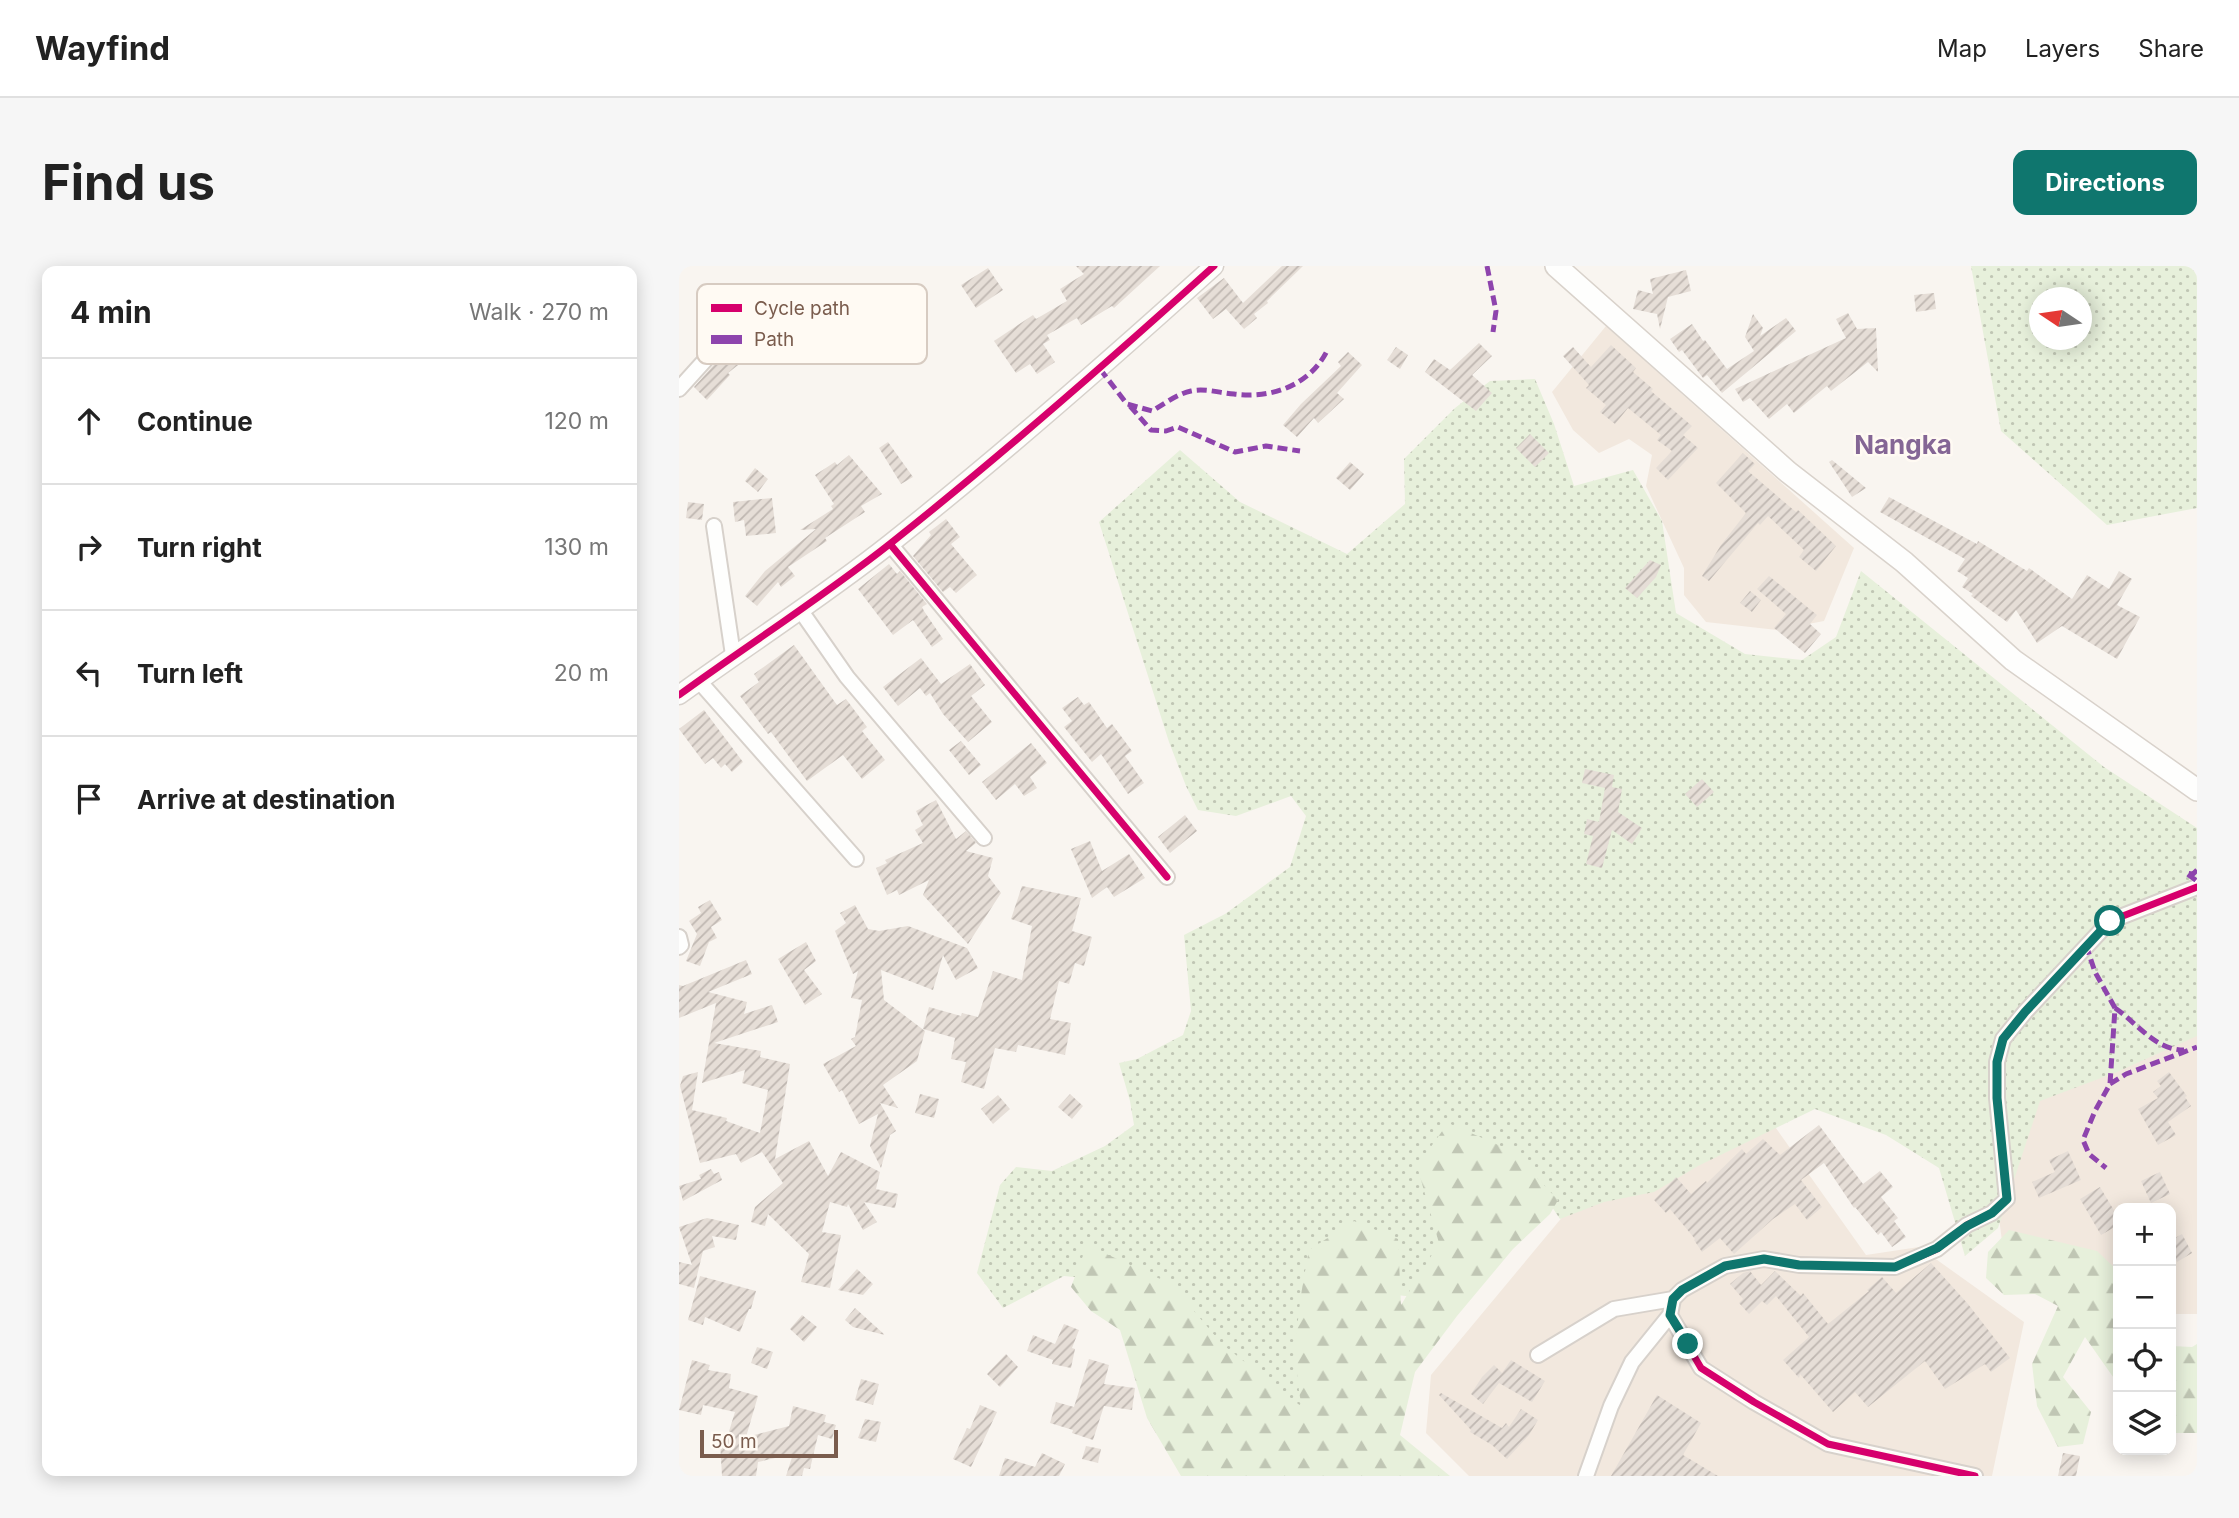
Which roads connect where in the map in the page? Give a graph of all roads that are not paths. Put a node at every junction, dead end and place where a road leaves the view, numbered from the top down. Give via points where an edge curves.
1 (1214, 266) edge
2 (1556, 266) edge
3 (702, 364) edge
4 (679, 390) edge
5 (714, 526) dead end
6 (890, 544) junction
7 (800, 611) junction
8 (733, 655) junction
9 (699, 681) junction
10 (679, 695) edge
11 (2197, 790) edge
12 (984, 838) dead end
13 (856, 859) dead end
14 (1167, 877) dead end
15 (2197, 887) edge
16 (679, 936) edge
17 (679, 947) edge
18 (1673, 1299) junction
19 (1670, 1315) junction
20 (1538, 1355) dead end
21 (1586, 1476) edge
22 (1975, 1476) edge

1 - 6 street via 1100,369
2 - 11 main road via 1788,472 1904,562 2013,660
3 - 4 street
5 - 8 street
6 - 7 street
6 - 14 street
7 - 8 street
7 - 12 street via 847,677
8 - 9 street
9 - 10 street
9 - 13 street
15 - 18 street via 2110,921 2003,1039 1997,1062 1997,1098 2007,1199 1992,1213 1937,1248 1895,1267 1799,1265 1764,1259 1725,1266
16 - 17 street
18 - 19 street
18 - 20 street via 1614,1309
19 - 21 street via 1632,1362
19 - 22 street via 1701,1368 1828,1444

